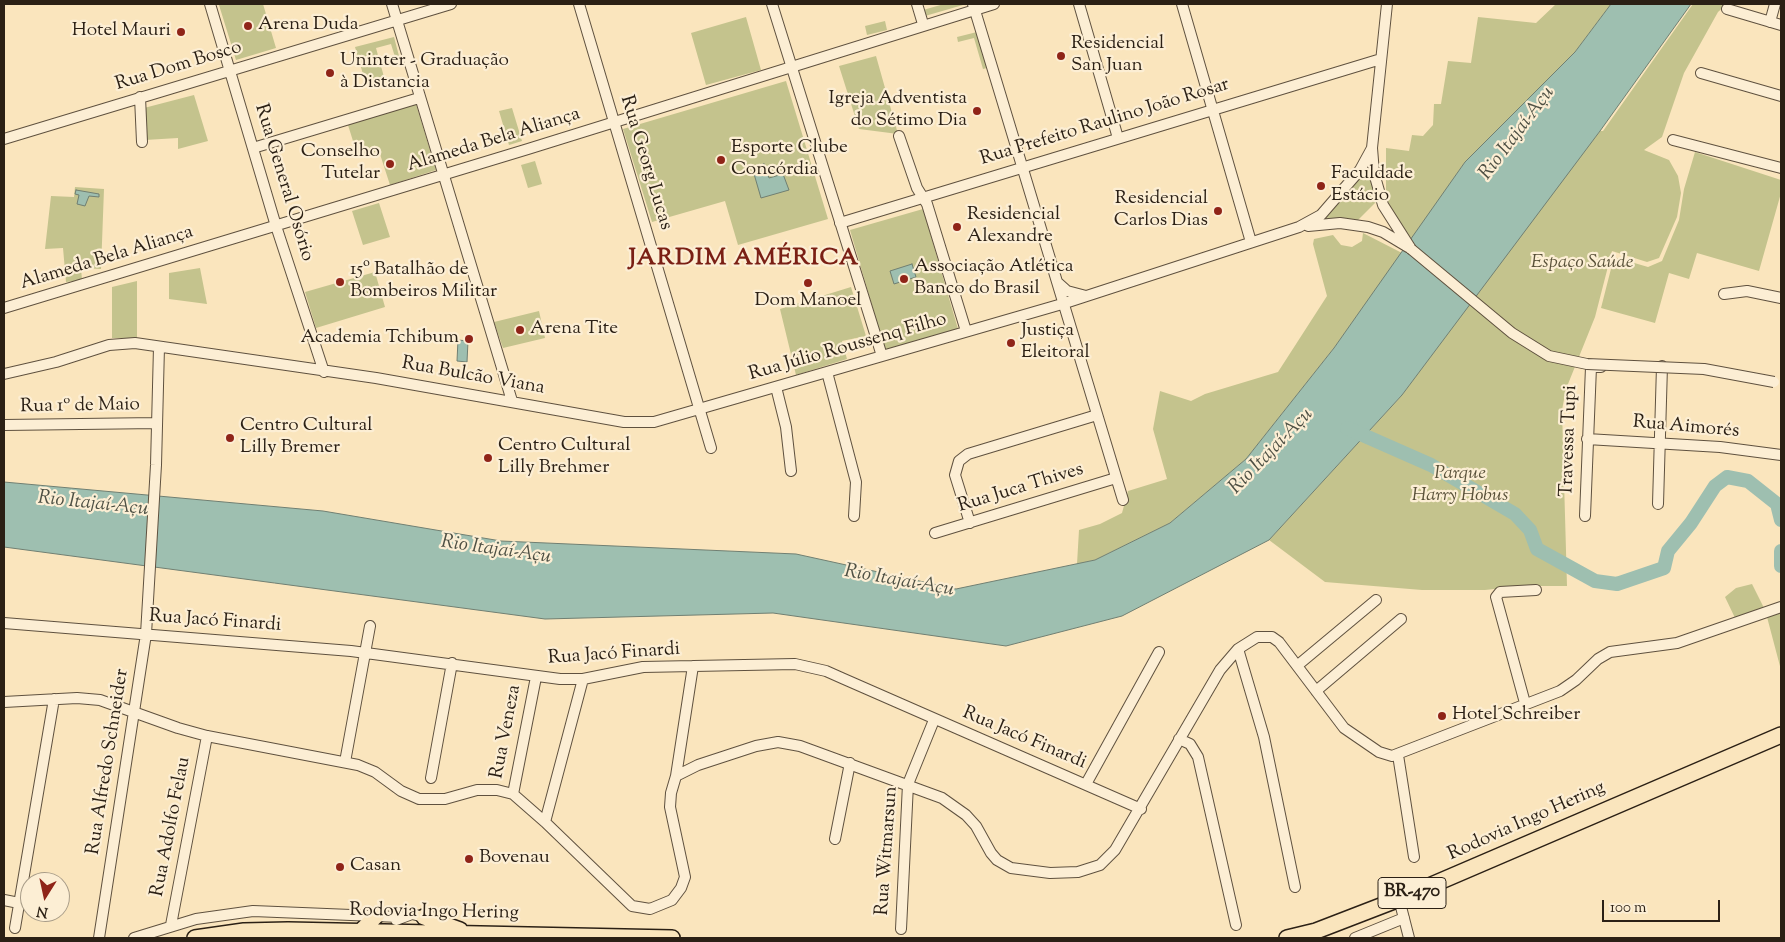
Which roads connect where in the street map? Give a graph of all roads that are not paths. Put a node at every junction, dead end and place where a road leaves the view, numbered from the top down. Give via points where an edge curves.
1 (210, 4) edge
2 (392, 4) edge
3 (451, 4) edge
4 (579, 4) edge
5 (772, 4) edge
6 (917, 4) edge
7 (994, 4) edge
8 (1078, 4) edge
9 (1182, 4) edge
10 (1387, 4) edge
11 (1775, 4) edge
12 (974, 6) edge
13 (1727, 10) dead end
14 (396, 20) junction
15 (1770, 22) junction
16 (923, 24) junction
17 (1781, 25) edge
18 (1381, 59) junction
19 (791, 66) junction
20 (231, 70) junction
21 (1701, 73) dead end
22 (1781, 96) edge
23 (140, 98) junction
24 (420, 98) junction
25 (1214, 108) junction
26 (614, 121) junction
27 (899, 136) dead end
28 (1118, 138) junction
29 (4, 139) edge
30 (1672, 140) dead end
31 (142, 142) dead end
32 (253, 148) junction
33 (1372, 148) junction
34 (1023, 167) junction
35 (1781, 168) edge
36 (443, 175) junction
37 (923, 197) junction
38 (840, 222) junction
39 (276, 226) junction
40 (1300, 227) junction
41 (1251, 242) junction
42 (1411, 249) junction
43 (1057, 282) junction
44 (1724, 294) dead end
45 (1087, 296) junction
46 (1781, 298) edge
47 (1062, 304) junction
48 (4, 308) edge
49 (966, 331) junction
50 (160, 347) junction
51 (882, 356) junction
52 (1662, 366) junction
53 (324, 372) junction
54 (827, 372) junction
55 (4, 374) edge
56 (1779, 383) edge
57 (776, 387) junction
58 (512, 401) junction
59 (700, 410) junction
60 (1097, 415) junction
61 (157, 423) junction
62 (4, 425) edge
63 (1588, 439) junction
64 (1660, 442) junction
65 (711, 448) dead end
66 (1781, 454) edge
67 (791, 471) dead end
68 (1116, 478) junction
69 (1123, 500) dead end
70 (1658, 504) dead end
71 (854, 516) dead end
72 (1585, 516) dead end
73 (970, 524) junction
74 (935, 533) dead end
75 (1536, 590) dead end
76 (1376, 600) dead end
77 (1779, 608) edge
78 (1401, 619) dead end
79 (4, 623) edge
80 (370, 626) dead end
81 (146, 634) junction
82 (1238, 649) junction
83 (365, 652) junction
84 (1159, 652) dead end
85 (452, 663) junction
86 (1298, 665) junction
87 (693, 666) junction
88 (536, 677) junction
89 (583, 679) junction
90 (1316, 691) junction
91 (54, 699) junction
92 (4, 702) edge
93 (1525, 703) junction
94 (134, 711) junction
95 (934, 720) junction
96 (1781, 734) edge
97 (208, 736) junction
98 (1179, 739) junction
99 (1398, 755) junction
100 (345, 762) junction
101 (850, 763) junction
102 (676, 776) junction
103 (431, 778) dead end
104 (908, 784) junction
105 (1086, 784) junction
106 (513, 794) junction
107 (1141, 809) junction
108 (545, 822) junction
109 (836, 839) dead end
110 (1414, 857) dead end
111 (1295, 887) dead end
112 (1399, 899) junction
113 (4, 900) edge
114 (19, 903) junction
115 (376, 916) junction
116 (400, 917) junction
117 (424, 917) junction
118 (1404, 918) junction
119 (172, 925) junction
120 (1236, 925) dead end
121 (15, 928) dead end
122 (901, 929) dead end
123 (359, 935) edge
124 (389, 935) edge
125 (437, 936) edge
126 (466, 937) edge
127 (542, 937) edge
128 (99, 938) edge
129 (134, 938) edge
130 (195, 938) edge
131 (613, 938) edge
132 (672, 938) edge
133 (1287, 938) edge
134 (1355, 938) edge
135 (1410, 938) edge

1 - 20 street, Rua General Osório
2 - 14 street
3 - 14 street, Rua Dom Bosco
4 - 26 street, Rua Georg Lucas
5 - 19 street
6 - 16 street
7 - 12 street, Alameda Bela Aliança
8 - 28 street
9 - 25 street
10 - 18 street
11 - 15 street
12 - 16 street, Alameda Bela Aliança
12 - 34 street
13 - 15 street
14 - 20 street, Rua Dom Bosco
14 - 24 street
15 - 17 street
16 - 19 street, Alameda Bela Aliança
18 - 25 street, Rua Prefeito Raulino João Rosar
18 - 33 street
19 - 26 street, Alameda Bela Aliança
19 - 38 street
20 - 23 street, Rua Dom Bosco
20 - 32 street, Rua General Osório
21 - 22 street
23 - 29 street, Rua Dom Bosco
23 - 31 street
24 - 32 street
24 - 36 street
25 - 28 street, Rua Prefeito Raulino João Rosar
25 - 41 street
26 - 36 street, Alameda Bela Aliança
26 - 59 street, Rua Georg Lucas
27 - 37 street
28 - 34 street, Rua Prefeito Raulino João Rosar
30 - 35 street
32 - 39 street, Rua General Osório
33 - 40 street via 1360,170 1321,215
33 - 42 street via 1382,205
34 - 37 street, Rua Prefeito Raulino João Rosar
34 - 43 street
36 - 39 street, Alameda Bela Aliança
36 - 58 street
37 - 38 street, Rua Prefeito Raulino João Rosar
37 - 49 street
38 - 51 street
39 - 48 street, Alameda Bela Aliança
39 - 53 street, Rua General Osório
40 - 41 street, Rua Júlio Roussenq Filho
40 - 42 street via 1355,224 1384,232
41 - 45 street, Rua Júlio Roussenq Filho
42 - 56 street, bridge via 1512,333 1549,356 1587,364 1704,369
43 - 45 street via 1067,291
43 - 47 street
44 - 46 street via 1747,291
45 - 47 street, Rua Júlio Roussenq Filho
47 - 49 street, Rua Júlio Roussenq Filho
47 - 60 street
49 - 51 street, Rua Júlio Roussenq Filho
50 - 53 street, Rua Bulcão Viana
50 - 55 street, Rua Bulcão Viana via 135,343 109,345
50 - 61 street, Rua Alfredo Schneider
51 - 54 street, Rua Júlio Roussenq Filho
52 - 56 street via 1712,370
52 - 63 street, Travessa Tupi via 1591,367
52 - 64 street
53 - 58 street, Rua Bulcão Viana
54 - 57 street, Rua Júlio Roussenq Filho
54 - 71 street via 856,482
57 - 59 street, Rua Júlio Roussenq Filho
57 - 67 street via 786,427
58 - 59 street, Rua Bulcão Viana via 643,423
59 - 65 street, Rua Georg Lucas
60 - 68 street
60 - 73 street via 968,454 959,461 955,475
61 - 62 street, Rua 1º de Maio
61 - 81 street, Rua Alfredo Schneider
63 - 64 street, Rua Aimorés
63 - 72 street, Travessa Tupi
64 - 66 street, Rua Aimorés
64 - 70 street
68 - 69 street
68 - 73 street, Rua Juca Thives
73 - 74 street, Rua Juca Thives
75 - 93 street via 1500,592 1496,597
76 - 86 street
77 - 93 street via 1677,644 1610,652 1566,688
78 - 90 street
79 - 81 street, Rua Jacó Finardi
80 - 83 street
81 - 83 street, Rua Jacó Finardi
81 - 94 street, Rua Alfredo Schneider
82 - 86 street via 1257,637 1272,637
82 - 98 street via 1217,674
82 - 111 street via 1264,737
83 - 85 street, Rua Jacó Finardi
83 - 100 street
84 - 105 street
85 - 88 street, Rua Jacó Finardi
85 - 103 street
86 - 90 street
87 - 89 street, Rua Jacó Finardi via 630,669
87 - 95 street, Rua Jacó Finardi via 782,664 810,667
87 - 102 street
88 - 89 street, Rua Jacó Finardi
88 - 106 street, Rua Veneza
89 - 108 street
90 - 99 street via 1337,721 1352,734 1379,752
91 - 92 street
91 - 94 street via 95,699
91 - 114 street
93 - 99 street
94 - 97 street
94 - 128 street, Rua Alfredo Schneider
95 - 104 street, Rua Witmarsun
95 - 105 street, Rua Jacó Finardi
96 - 112 highway, Rodovia Ingo Hering / BR-470
97 - 100 street
97 - 119 street, Rua Adolfo Felau
98 - 107 street
98 - 120 street via 1190,744 1198,757
99 - 110 street
100 - 106 street via 375,772 401,791 419,799 445,799 477,790
101 - 102 street via 778,742 698,765
101 - 104 street
101 - 109 street
102 - 108 street via 670,807 685,877 678,894 658,907 643,909 632,906
104 - 107 street via 942,798 966,815 997,860 1011,868 1035,872 1078,872 1100,865 1120,845
104 - 122 street, Rua Witmarsun
105 - 107 street, Rua Jacó Finardi
106 - 108 street
112 - 118 street
112 - 133 highway, Rodovia Ingo Hering / BR-470 via 1324,928
113 - 114 street
114 - 121 street
115 - 116 street
115 - 119 street via 253,911 220,914
115 - 123 highway
116 - 117 street via 412,914
116 - 124 street via 393,923
117 - 125 street via 432,923
117 - 126 highway
118 - 134 street
118 - 135 street
119 - 129 street
123 - 124 highway, Rodovia Ingo Hering
123 - 130 highway, Rodovia Ingo Hering via 264,930
124 - 125 highway, Rodovia Ingo Hering
125 - 126 highway, Rodovia Ingo Hering
126 - 127 highway, Rodovia Ingo Hering
127 - 131 highway, Rodovia Ingo Hering
131 - 132 highway, Rodovia Ingo Hering

